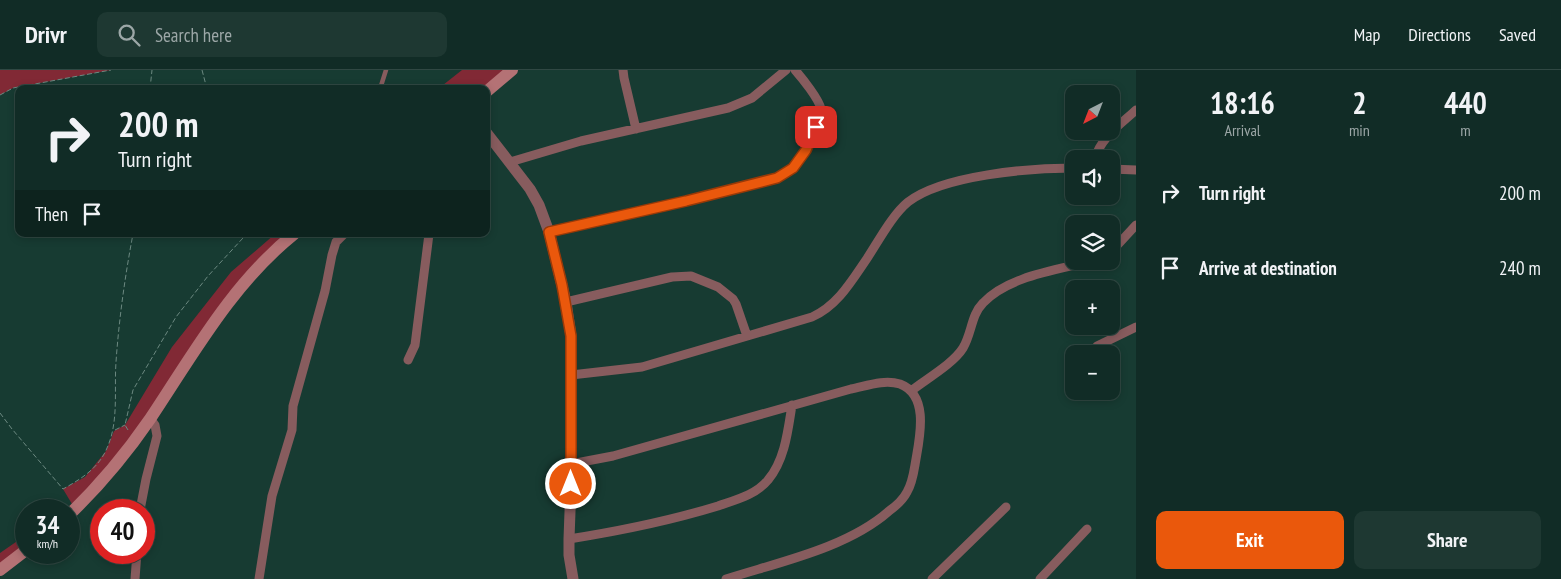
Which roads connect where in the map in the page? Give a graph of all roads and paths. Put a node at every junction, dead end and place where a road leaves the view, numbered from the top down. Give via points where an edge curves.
1 (111, 70) edge
2 (152, 70) edge
3 (202, 70) edge
4 (386, 70) edge
5 (512, 70) edge
6 (624, 70) edge
7 (786, 70) edge
8 (795, 70) edge
9 (29, 85) edge
10 (150, 85) edge
11 (206, 85) edge
12 (381, 85) edge
13 (15, 88) edge
14 (490, 89) edge
15 (0, 95) edge
16 (1136, 110) edge
17 (636, 129) junction
18 (490, 137) edge
19 (1099, 150) edge
20 (510, 162) junction
21 (1065, 168) edge
22 (1120, 169) edge
23 (1136, 170) edge
24 (1136, 225) edge
25 (549, 232) junction
26 (132, 237) edge
27 (243, 237) edge
28 (291, 237) edge
29 (341, 237) edge
30 (429, 237) edge
31 (1120, 242) edge
32 (1065, 268) edge
33 (566, 302) junction
34 (1136, 327) edge
35 (747, 336) junction
36 (1099, 345) edge
37 (408, 360) dead end
38 (571, 376) junction
39 (911, 391) junction
40 (792, 405) junction
41 (0, 413) edge
42 (150, 418) junction
43 (125, 425) junction
44 (114, 431) junction
45 (134, 442) junction
46 (571, 464) junction
47 (142, 499) edge
48 (80, 504) edge
49 (1006, 507) dead end
50 (1087, 529) dead end
51 (569, 539) junction
52 (15, 558) edge
53 (136, 564) edge
54 (0, 570) edge
55 (135, 579) edge
56 (260, 579) edge
57 (573, 579) edge
58 (726, 579) edge
59 (932, 579) edge
60 (1040, 579) edge

1 - 9 path
2 - 10 path
3 - 11 path
4 - 12 lane
5 - 14 main road
6 - 17 street
7 - 17 street via 764,90 742,103
8 - 25 street via 818,102 821,112 806,150 787,173 686,201
13 - 15 path
16 - 19 street via 1108,136
17 - 20 street
18 - 20 street
20 - 25 street via 535,197
21 - 35 street via 986,175 941,186 917,196 900,211 830,307 798,322
22 - 23 street
24 - 31 street
25 - 33 street
26 - 44 path via 116,362
27 - 43 path via 176,316 133,390
28 - 42 main road via 265,259 231,298
29 - 56 street via 332,255 293,406 292,430 272,496
30 - 37 street via 415,346
32 - 39 street via 1039,274 988,297 978,308 959,354
33 - 35 street via 672,277 692,276 718,286 733,299
33 - 38 street via 571,336
34 - 36 street
35 - 38 street via 642,367
38 - 46 street
39 - 40 street via 896,383 884,382
39 - 58 street via 919,408 921,427 910,486 900,502 859,532 818,550
40 - 46 street via 613,456
40 - 51 street via 785,443 774,472 763,486 728,502 672,519
41 - 44 path via 63,489 85,477 106,451
42 - 45 main road
42 - 47 street via 157,436
43 - 44 path
43 - 45 path
45 - 48 main road
46 - 51 street
49 - 59 street
50 - 60 street
51 - 57 street
52 - 54 main road
53 - 55 street

